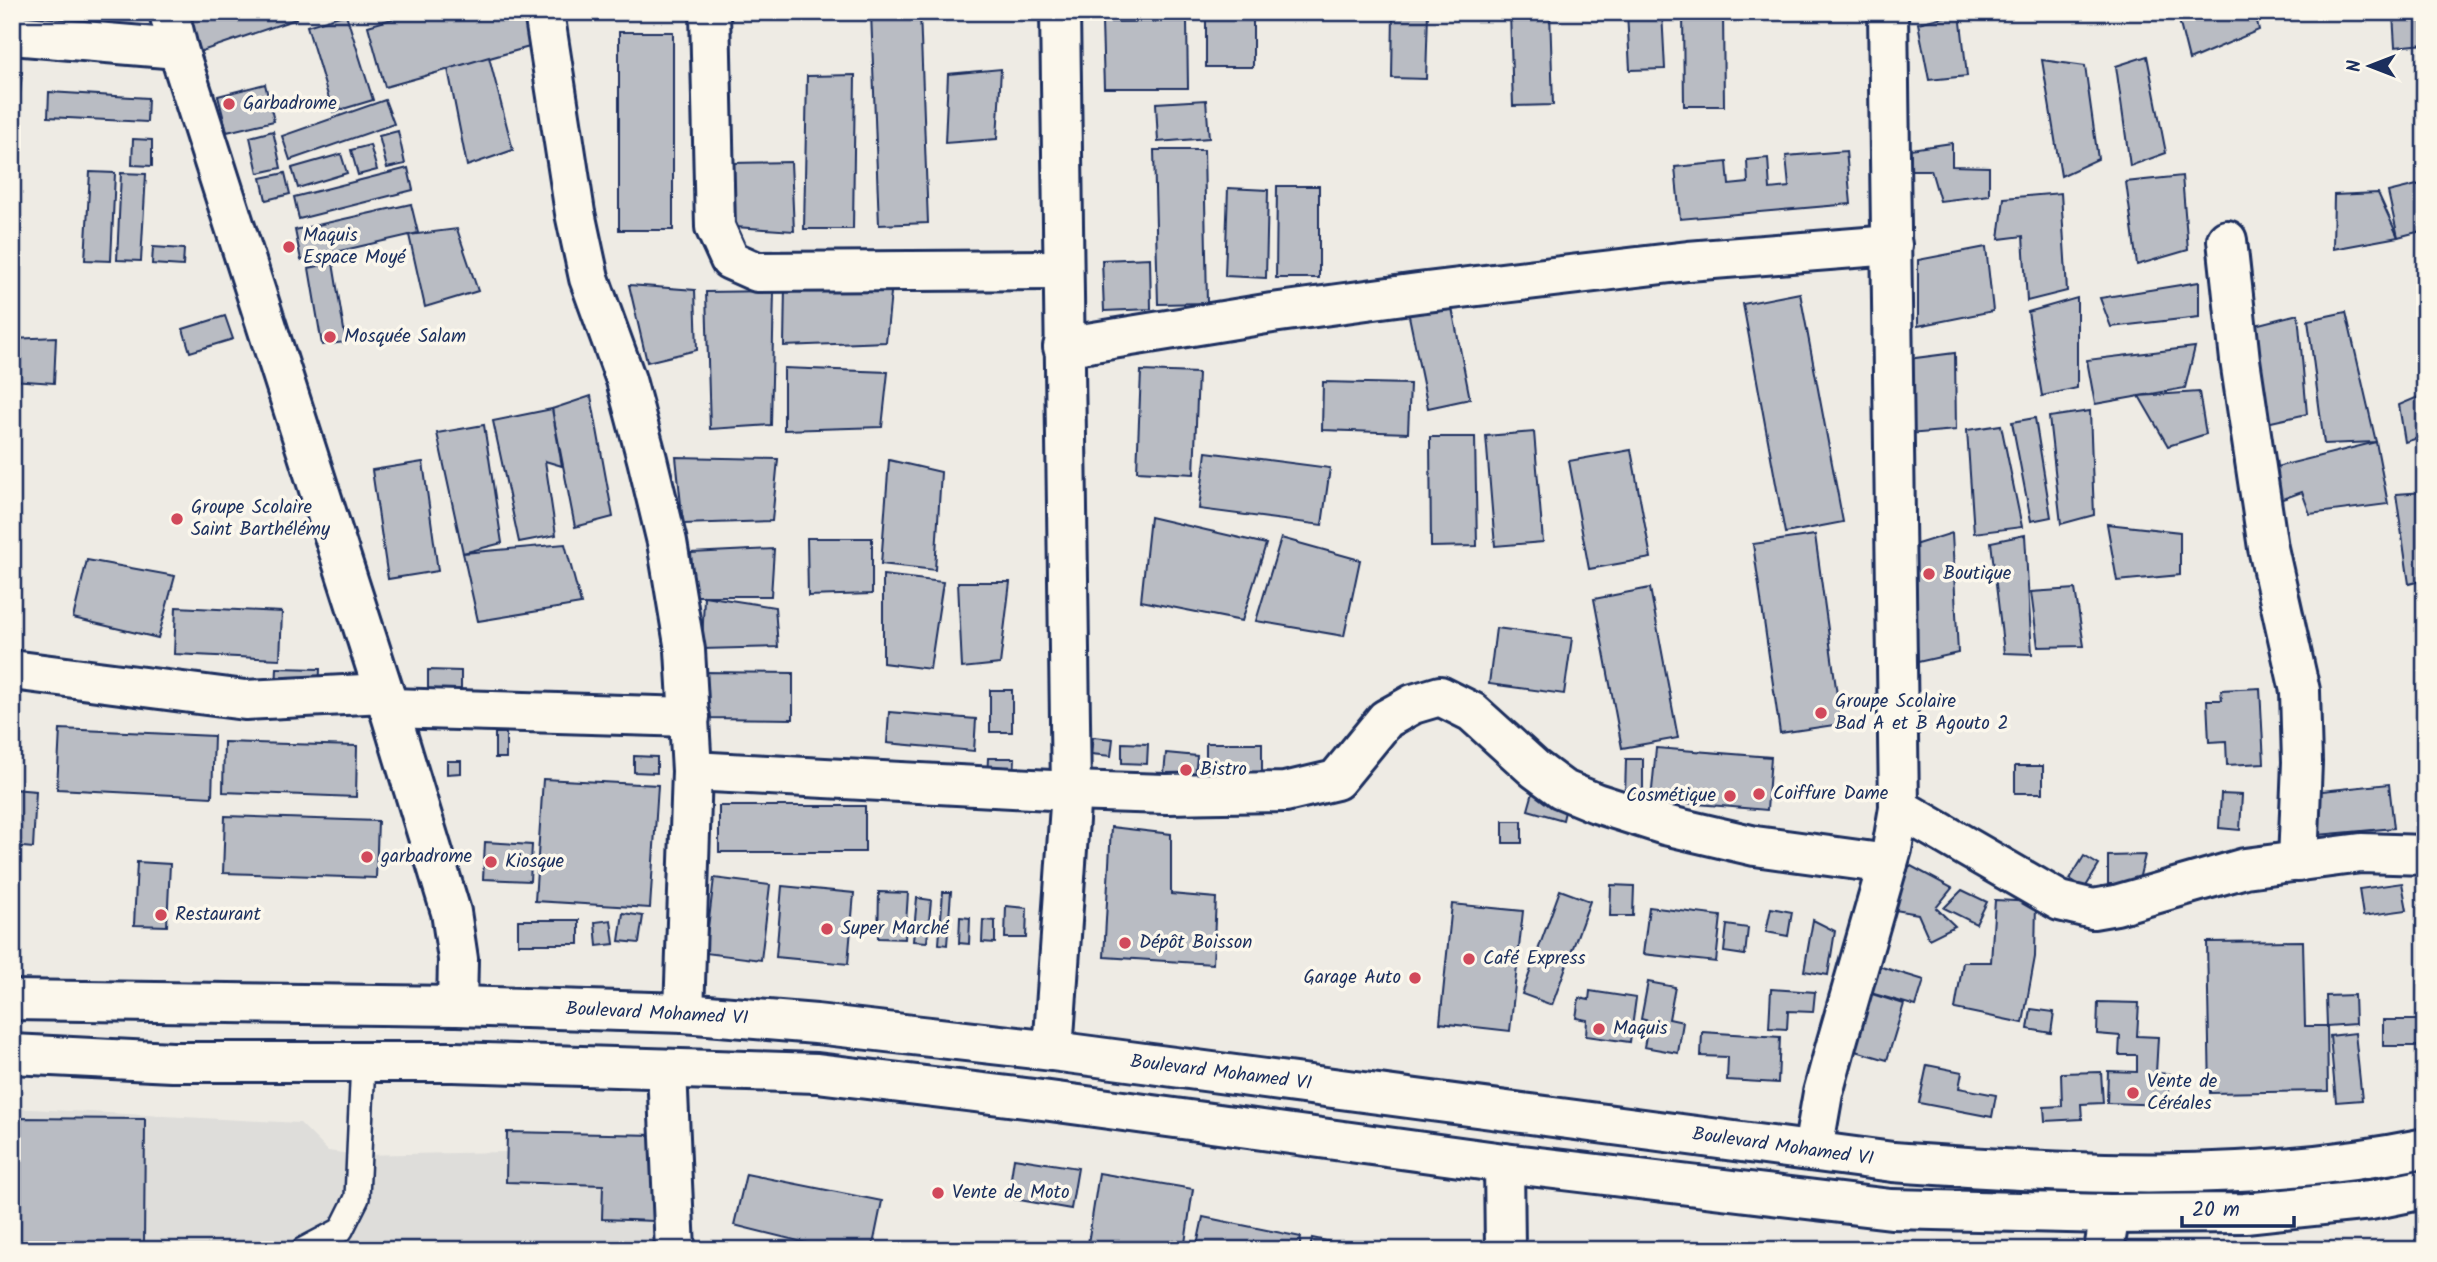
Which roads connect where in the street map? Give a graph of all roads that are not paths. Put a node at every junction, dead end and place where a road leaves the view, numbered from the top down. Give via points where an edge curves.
1 (169, 12) edge
2 (544, 12) edge
3 (710, 12) edge
4 (1060, 12) edge
5 (1888, 12) edge
6 (12, 35) edge
7 (178, 49) junction
8 (2227, 240) dead end
9 (1892, 245) junction
10 (1062, 270) junction
11 (1063, 347) junction
12 (12, 670) edge
13 (386, 701) junction
14 (690, 717) junction
15 (692, 771) junction
16 (1072, 791) junction
17 (1899, 808) junction
18 (2425, 855) edge
19 (2298, 862) junction
20 (1888, 864) junction
21 (12, 1000) edge
22 (457, 1006) junction
23 (684, 1013) junction
24 (1053, 1051) junction
25 (12, 1054) edge
26 (363, 1061) junction
27 (453, 1062) junction
28 (667, 1070) junction
29 (2425, 1148) edge
30 (1813, 1150) junction
31 (1504, 1163) junction
32 (2425, 1189) edge
33 (2107, 1232) edge
34 (303, 1250) edge
35 (675, 1250) edge
36 (1505, 1250) edge

1 - 7 street
2 - 14 street via 589,278 626,380 667,541 685,650
3 - 10 street via 715,228 730,260 757,272
4 - 10 street
5 - 9 street
6 - 7 street
7 - 13 street
8 - 19 street via 2268,548 2300,691
9 - 11 street via 1688,261 1418,293
9 - 17 street
10 - 11 street
11 - 16 street
12 - 13 street via 245,700
13 - 14 street
13 - 22 street via 451,912 458,959
14 - 15 street
15 - 16 street
15 - 23 street
16 - 20 street via 1284,792 1336,780 1386,719 1440,696 1472,712 1562,789 1596,803 1755,846
16 - 24 street
17 - 19 street via 2060,901 2093,909 2245,868
17 - 20 street
18 - 19 street via 2361,853
20 - 30 street via 1823,1093
21 - 22 street, Boulevard Mohamed VI
22 - 23 street, Boulevard Mohamed VI
22 - 27 street
23 - 24 street, Boulevard Mohamed VI
24 - 30 street, Boulevard Mohamed VI
25 - 26 street via 172,1062
26 - 27 street
26 - 34 lane via 357,1198 341,1230
27 - 28 street
28 - 31 street via 817,1073
28 - 35 street
29 - 30 street, Boulevard Mohamed VI via 2266,1169 2124,1175 1893,1162
31 - 33 street
31 - 36 street
32 - 33 street via 2371,1200

